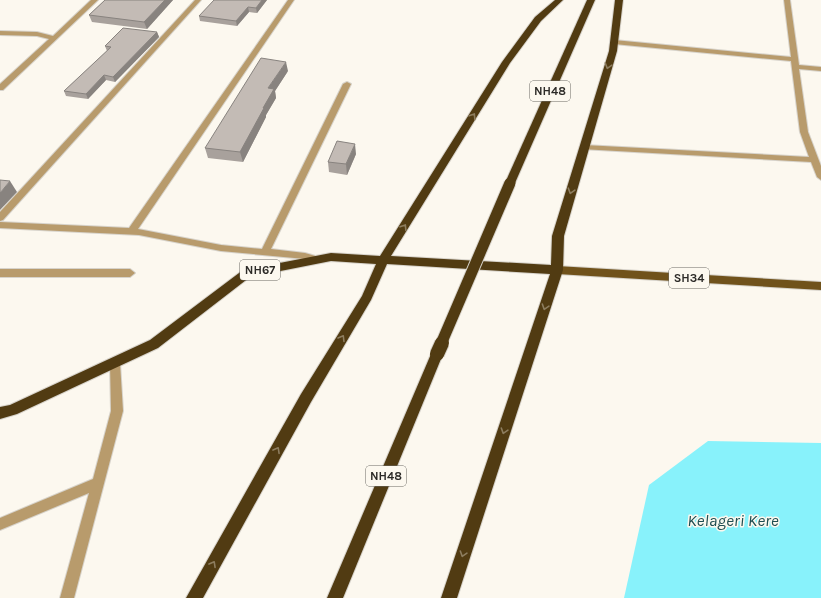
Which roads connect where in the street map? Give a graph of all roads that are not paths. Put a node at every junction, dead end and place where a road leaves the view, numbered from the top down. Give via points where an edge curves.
1 (95, 0) edge
2 (198, 0) edge
3 (291, 0) edge
4 (559, 0) edge
5 (591, 0) edge
6 (619, 0) edge
7 (787, 0) edge
8 (0, 33) edge
9 (54, 38) junction
10 (614, 42) junction
11 (794, 59) junction
12 (795, 67) junction
13 (821, 69) edge
14 (347, 84) dead end
15 (0, 88) edge
16 (584, 147) junction
17 (814, 160) junction
18 (821, 177) edge
19 (0, 218) edge
20 (0, 225) edge
21 (131, 232) junction
22 (266, 252) junction
23 (316, 259) junction
24 (383, 260) junction
25 (557, 270) junction
26 (0, 273) edge
27 (130, 273) dead end
28 (821, 286) edge
29 (115, 363) junction
30 (0, 413) edge
31 (98, 483) junction
32 (1, 526) edge
33 (67, 598) edge
34 (194, 598) edge
35 (335, 598) edge
36 (449, 598) edge

1 - 9 street
2 - 19 street
3 - 21 street
24 -> 4 highway via 506,62 538,19
5 - 35 highway, NH48, bridge via 510,183
6 - 10 highway
7 - 11 street
8 - 9 street via 37,34
9 - 15 street
10 - 11 street
10 -> 16 highway
11 - 12 street
12 - 13 street
12 - 17 street via 804,132
14 - 22 street
16 - 17 street
16 -> 25 highway via 558,236
17 - 18 street
20 - 21 street
21 - 22 street via 221,248
22 - 23 street
23 - 24 highway, NH67 via 331,257
23 - 29 highway, NH67 via 247,273 154,344
24 - 25 highway, NH67
34 -> 24 highway via 306,398 368,297
25 - 28 main road, SH34
25 -> 36 highway
26 - 27 street
29 - 30 highway, NH67 via 12,410
29 - 31 street via 117,411
31 - 32 street
31 - 33 street

